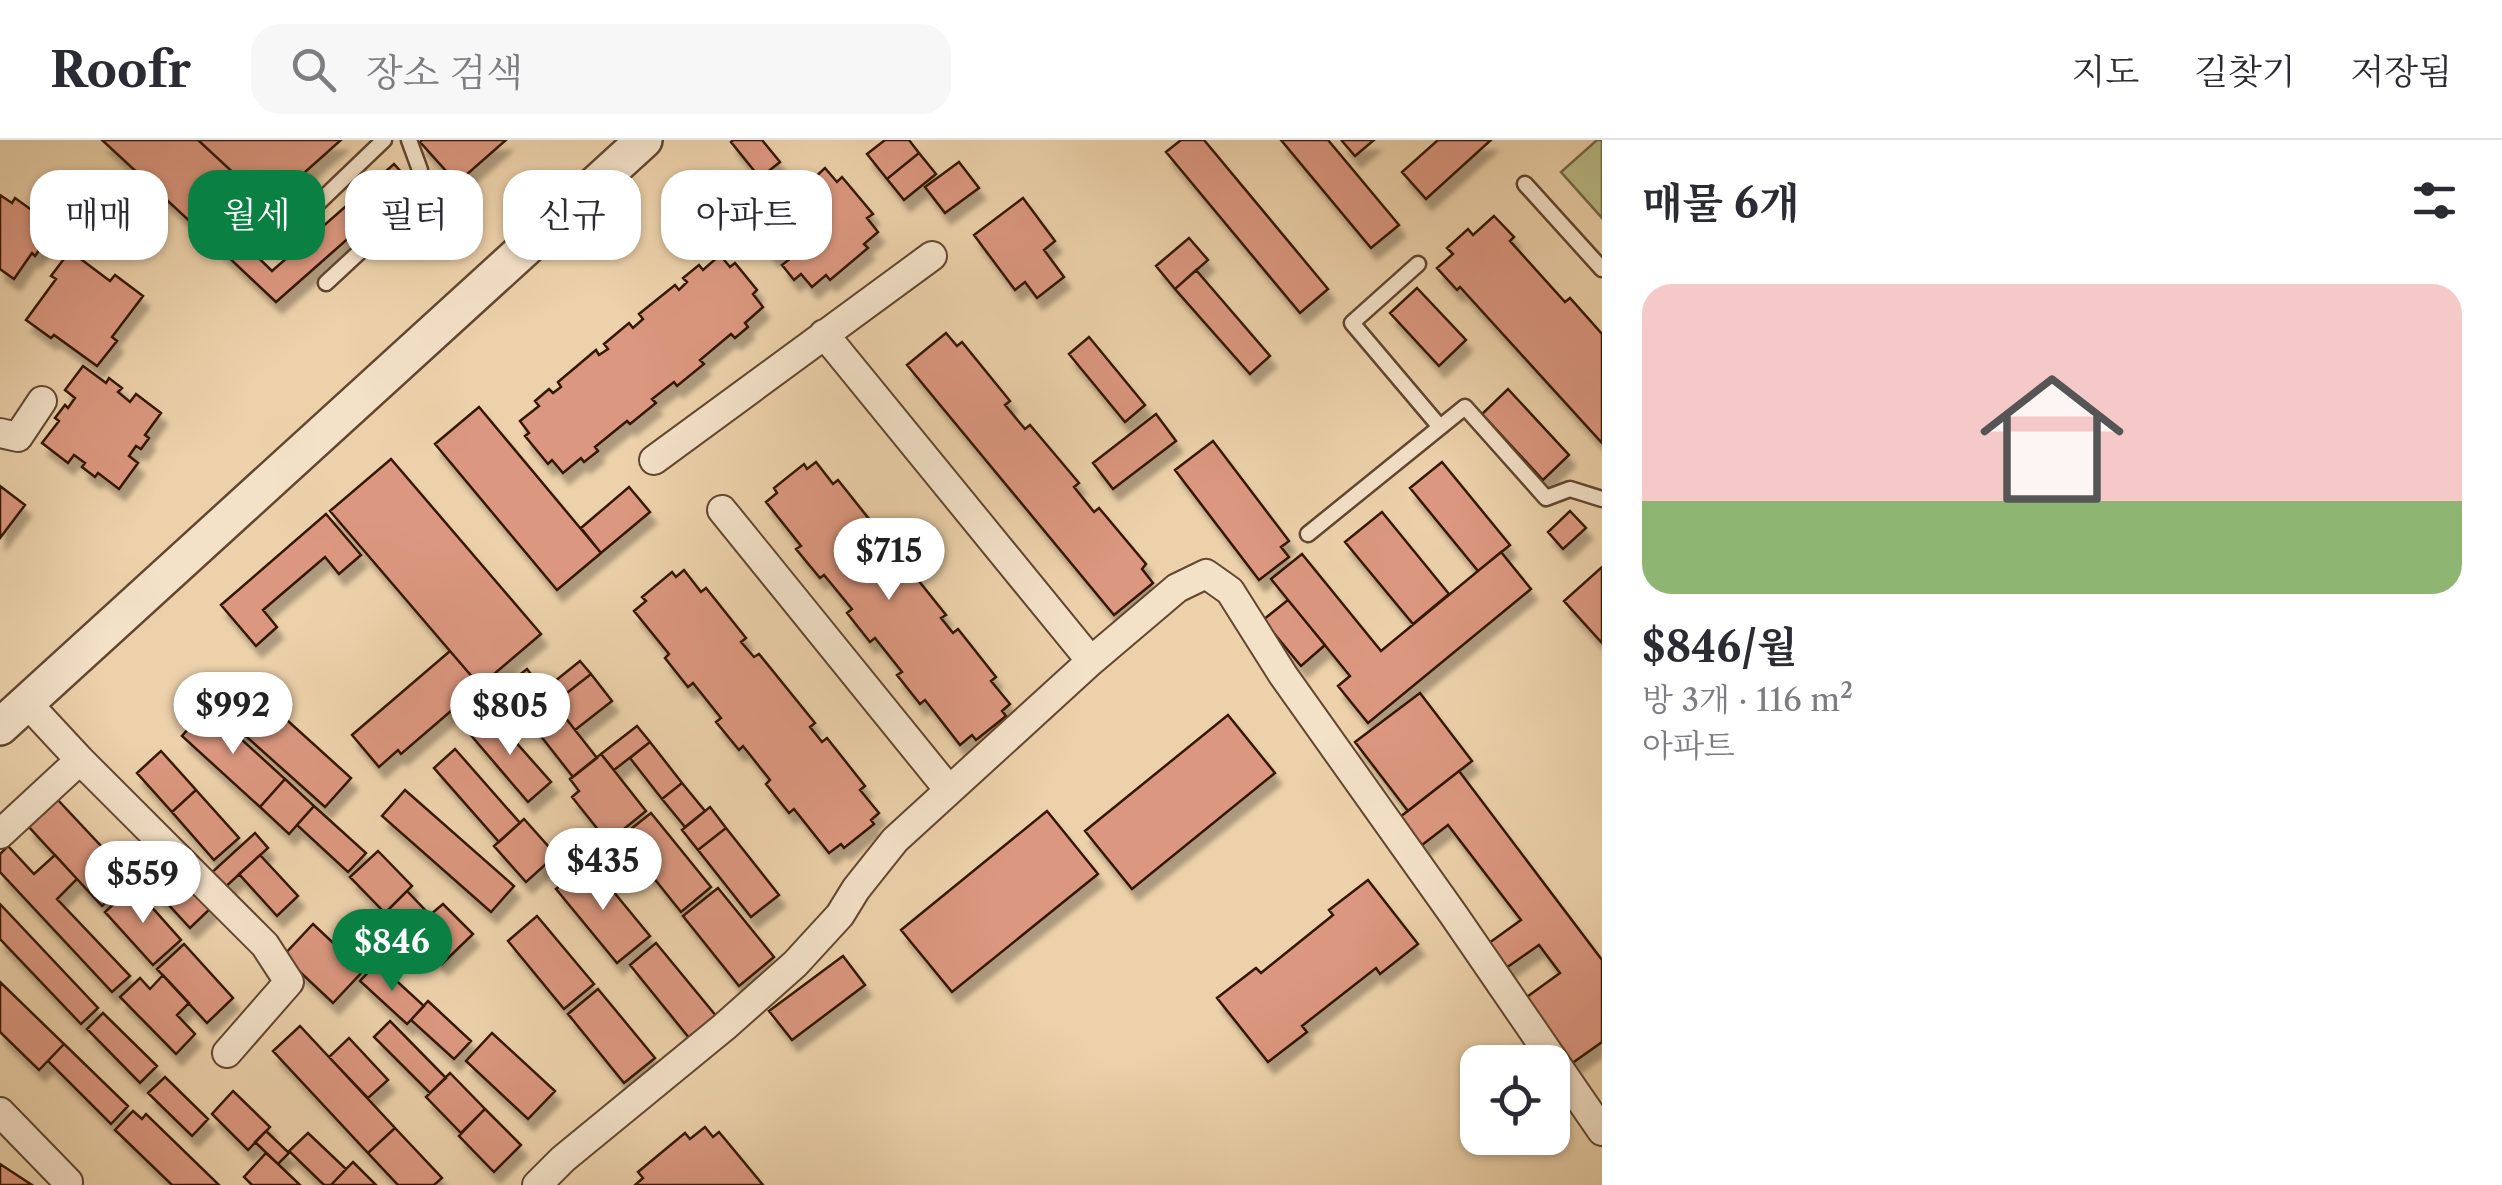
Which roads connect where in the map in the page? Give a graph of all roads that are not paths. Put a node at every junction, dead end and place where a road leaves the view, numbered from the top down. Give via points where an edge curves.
1 (384, 140) edge
2 (409, 140) edge
3 (644, 140) edge
4 (1524, 184) dead end
5 (325, 197) edge
6 (932, 256) dead end
7 (1418, 264) dead end
8 (1602, 269) edge
9 (326, 283) dead end
10 (824, 334) junction
11 (42, 401) dead end
12 (1440, 428) junction
13 (0, 433) edge
14 (654, 460) dead end
15 (1602, 499) edge
16 (722, 510) dead end
17 (1308, 534) dead end
18 (1091, 661) junction
19 (27, 703) junction
20 (0, 727) edge
21 (80, 760) junction
22 (949, 790) junction
23 (0, 834) edge
24 (227, 1053) dead end
25 (0, 1112) edge
26 (1602, 1131) edge
27 (68, 1182) dead end
28 (536, 1185) edge

1 - 5 lane
2 - 9 lane via 422,194
3 - 19 street
4 - 8 lane
6 - 10 street
7 - 12 lane via 1352,323
10 - 14 street
10 - 18 street
11 - 13 street via 18,437
12 - 15 lane via 1465,407 1546,498 1570,489
12 - 17 lane
16 - 22 street
18 - 22 street
18 - 26 street via 1177,588 1206,574 1230,591
19 - 20 street
19 - 21 street
21 - 23 street
21 - 24 street via 265,945 288,982
22 - 28 street via 895,840 795,964
25 - 27 street

